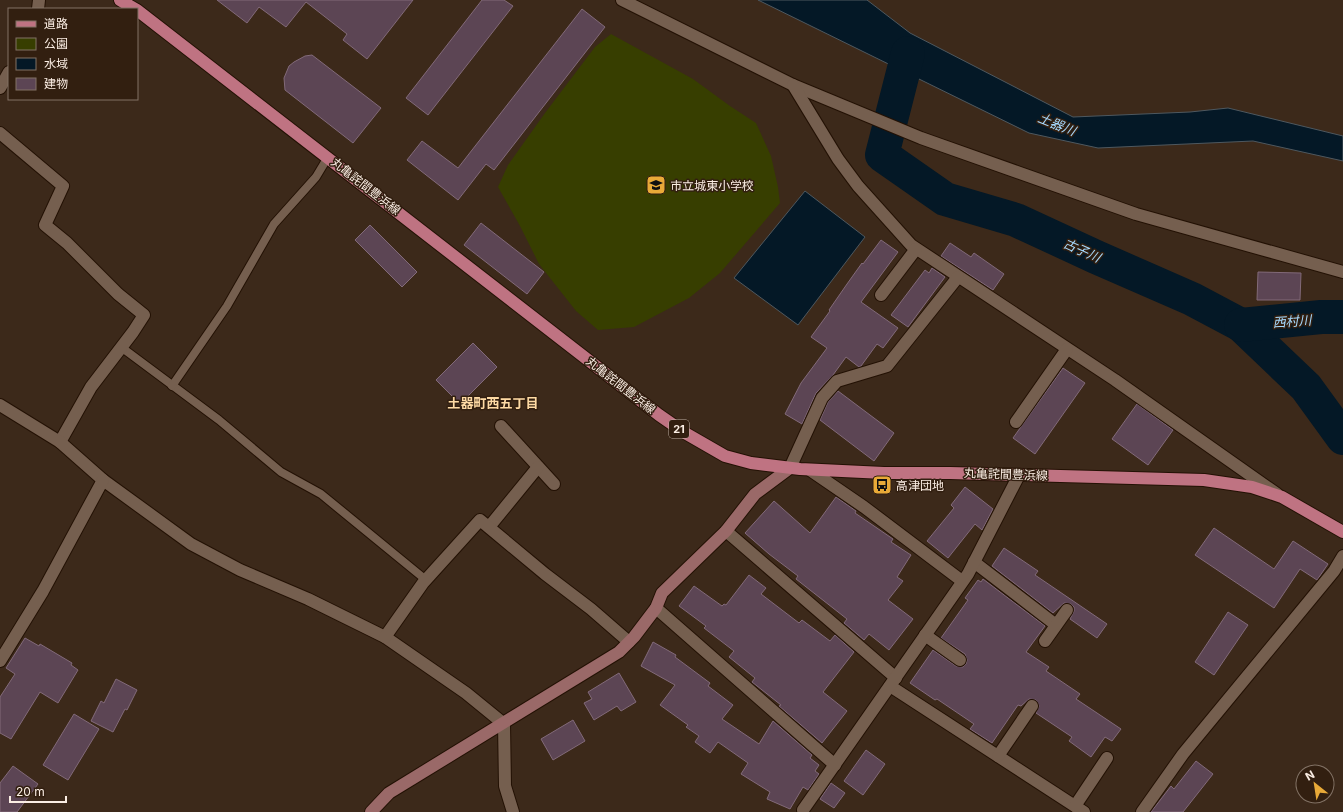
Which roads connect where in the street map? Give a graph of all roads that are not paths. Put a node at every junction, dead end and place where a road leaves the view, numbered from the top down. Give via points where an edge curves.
1 (120, 0) edge
2 (622, 0) edge
3 (136, 7) edge
4 (138, 9) edge
5 (8, 74) edge
6 (793, 84) junction
7 (0, 88) edge
8 (0, 133) edge
9 (328, 157) junction
10 (916, 249) junction
11 (1343, 272) edge
12 (958, 277) junction
13 (881, 295) dead end
14 (121, 347) junction
15 (1067, 349) junction
16 (172, 386) junction
17 (0, 405) edge
18 (1016, 422) dead end
19 (501, 426) dead end
20 (60, 442) junction
21 (538, 467) junction
22 (790, 468) junction
23 (810, 470) junction
24 (1018, 475) junction
25 (103, 480) junction
26 (554, 484) dead end
27 (1282, 497) junction
28 (489, 527) junction
29 (726, 531) junction
30 (1343, 532) edge
31 (1343, 557) edge
32 (974, 562) junction
33 (426, 580) junction
34 (962, 581) junction
35 (656, 608) junction
36 (1067, 610) dead end
37 (1056, 625) junction
38 (925, 635) junction
39 (384, 637) junction
40 (1045, 641) dead end
41 (629, 642) junction
42 (960, 660) dead end
43 (0, 661) edge
44 (893, 682) junction
45 (1032, 706) dead end
46 (504, 724) junction
47 (998, 756) junction
48 (1108, 758) dead end
49 (835, 765) junction
50 (1080, 809) edge
51 (803, 810) dead end
52 (371, 812) edge
53 (513, 812) edge
54 (1142, 812) edge

1 - 3 main road, 丸亀詫間豊浜線 / 21
2 - 6 street
4 - 9 main road, 丸亀詫間豊浜線 / 21
5 - 7 street
6 - 10 street via 858,186
6 - 11 street via 921,138 1136,214
8 - 14 street via 63,186 45,225 144,315
9 - 16 lane via 316,177 274,224 227,306
9 - 22 main road, 丸亀詫間豊浜線 / 21 via 685,433 725,456
10 - 12 street
10 - 13 street
12 - 15 street
12 - 22 street via 887,366 837,381 822,398
14 - 16 lane
14 - 20 street via 91,387
15 - 18 street
15 - 27 street
16 - 33 lane via 219,420 281,472 321,494
17 - 20 street
19 - 21 street
20 - 25 street
21 - 26 street
21 - 28 street
22 - 23 main road, 丸亀詫間豊浜線 / 21
22 - 29 street via 755,494
23 - 24 main road, 丸亀詫間豊浜線 / 21
23 - 34 street
24 - 27 main road, 丸亀詫間豊浜線 / 21 via 1204,480 1252,487
24 - 32 street
25 - 39 street via 191,544 240,570 308,599
25 - 43 street via 43,591
27 - 30 main road, 丸亀詫間豊浜線 / 21
28 - 33 street via 480,520
28 - 41 street
29 - 35 street via 662,593
29 - 44 street
31 - 54 street via 1184,754
32 - 34 street
32 - 37 street
33 - 39 street
34 - 38 street
35 - 41 street
35 - 49 street
36 - 37 street
37 - 40 street
38 - 42 street
38 - 44 street
39 - 46 street via 466,693
41 - 46 street via 620,652
44 - 47 street
44 - 49 street
45 - 47 street
46 - 52 street via 389,793
46 - 53 street via 506,786
47 - 50 street
48 - 50 street
49 - 51 street

